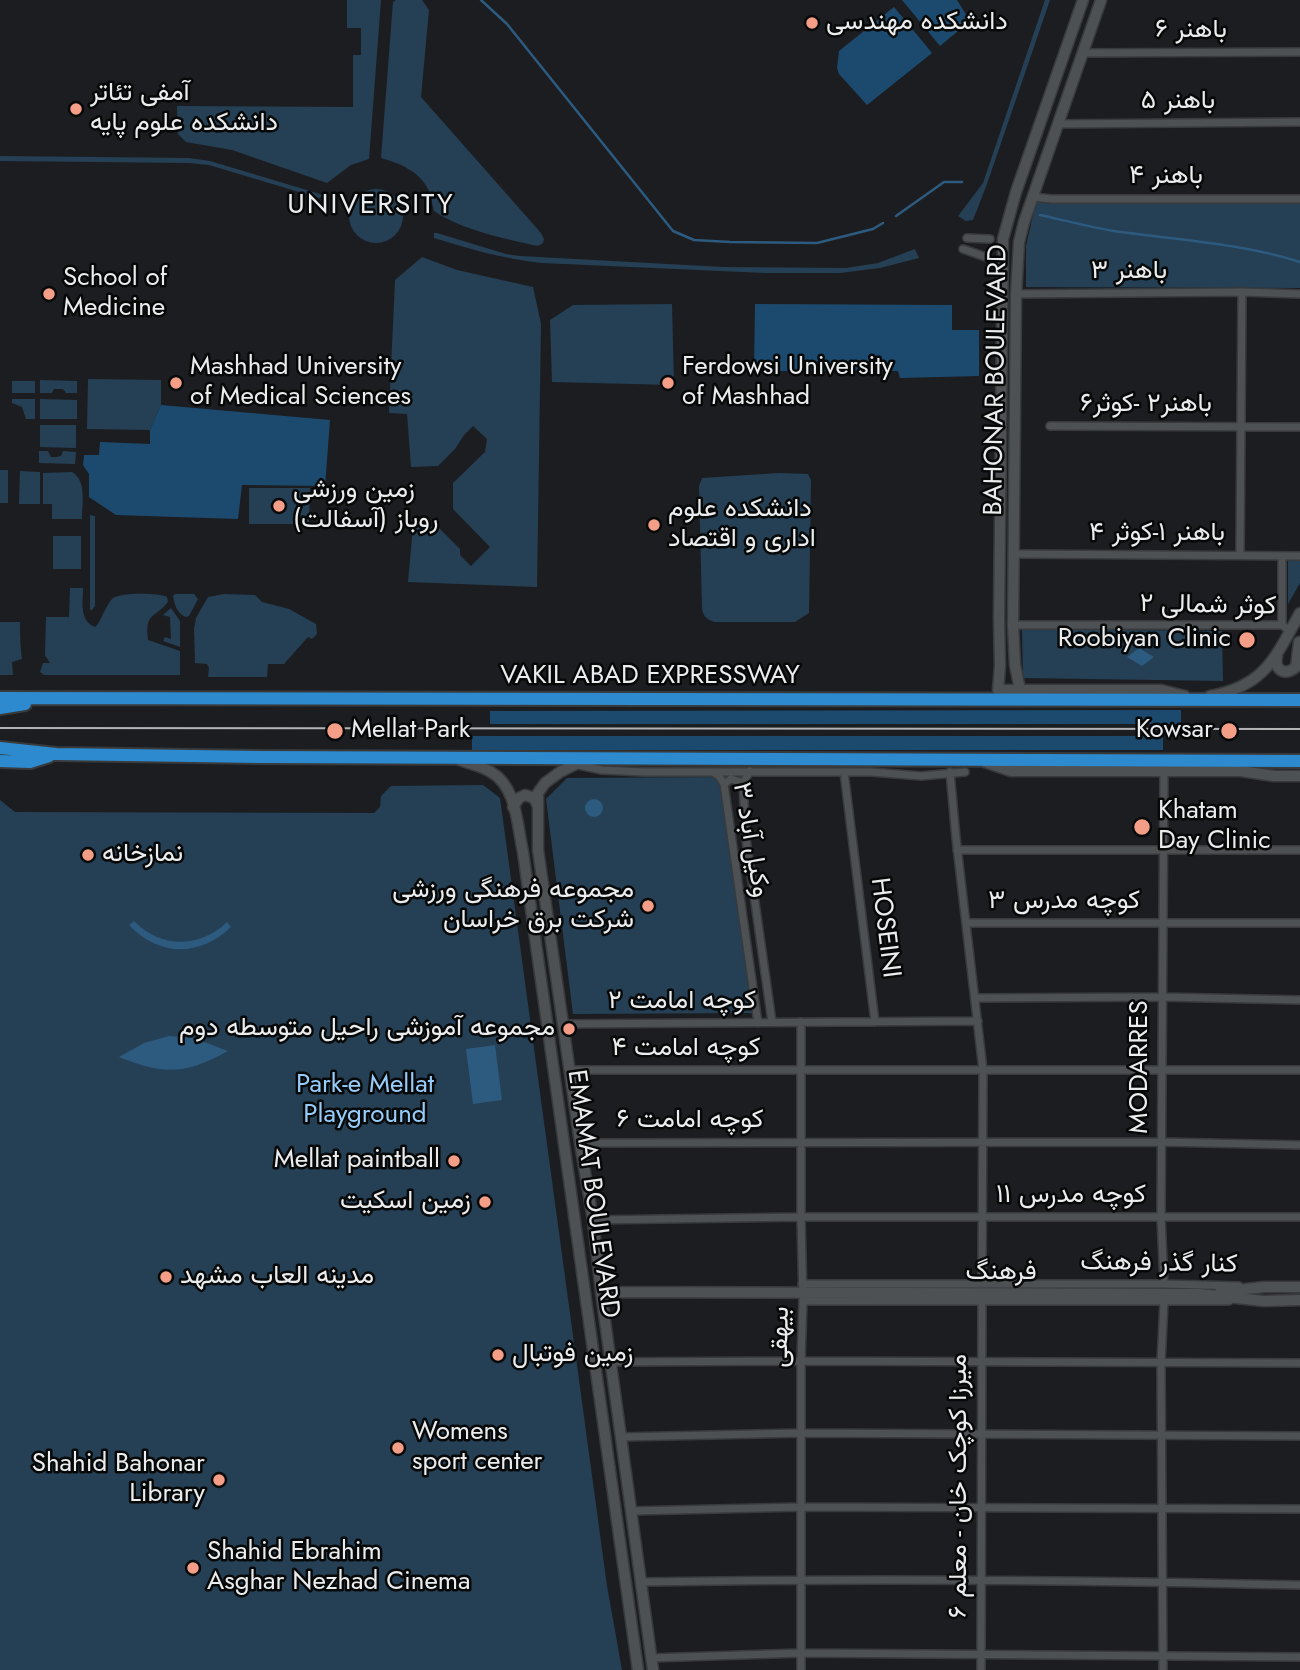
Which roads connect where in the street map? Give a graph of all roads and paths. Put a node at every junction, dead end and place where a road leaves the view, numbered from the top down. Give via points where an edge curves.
1 (1083, 0) edge
2 (1101, 0) edge
3 (1078, 15) junction
4 (1094, 20) junction
5 (1300, 52) edge
6 (1082, 53) junction
7 (1300, 122) edge
8 (1057, 124) junction
9 (1032, 197) junction
10 (1300, 199) edge
11 (967, 238) dead end
12 (989, 239) dead end
13 (963, 249) dead end
14 (986, 257) dead end
15 (1242, 292) junction
16 (1016, 294) junction
17 (1300, 294) edge
18 (1050, 426) dead end
19 (1241, 426) junction
20 (1300, 427) edge
21 (1000, 512) junction
22 (1014, 512) junction
23 (1014, 554) junction
24 (1240, 555) junction
25 (1282, 555) junction
26 (1300, 556) edge
27 (1300, 614) edge
28 (1013, 625) junction
29 (1286, 628) junction
30 (1300, 642) edge
31 (1277, 656) junction
32 (1014, 665) junction
33 (1000, 667) junction
34 (1020, 690) junction
35 (1063, 690) junction
36 (0, 696) edge
37 (56, 698) junction
38 (1074, 699) junction
39 (1194, 699) junction
40 (1300, 700) edge
41 (0, 708) edge
42 (0, 748) edge
43 (56, 754) junction
44 (453, 758) junction
45 (590, 758) junction
46 (981, 760) junction
47 (0, 761) edge
48 (1300, 761) edge
49 (573, 764) junction
50 (750, 771) junction
51 (713, 772) junction
52 (844, 772) junction
53 (950, 772) junction
54 (965, 772) dead end
55 (1164, 772) junction
56 (1300, 776) edge
57 (743, 783) junction
58 (724, 784) junction
59 (537, 804) junction
60 (513, 807) junction
61 (957, 850) junction
62 (1162, 850) junction
63 (1300, 850) edge
64 (757, 917) junction
65 (743, 919) junction
66 (966, 923) junction
67 (1162, 923) junction
68 (1300, 923) edge
69 (975, 998) junction
70 (1162, 998) junction
71 (1300, 1000) edge
72 (978, 1021) junction
73 (772, 1022) junction
74 (801, 1022) junction
75 (875, 1022) junction
76 (758, 1023) junction
77 (564, 1024) junction
78 (570, 1070) junction
79 (801, 1070) junction
80 (983, 1070) junction
81 (1162, 1070) junction
82 (1300, 1070) edge
83 (801, 1142) junction
84 (982, 1142) junction
85 (1161, 1142) junction
86 (580, 1143) junction
87 (1300, 1144) edge
88 (801, 1217) junction
89 (982, 1217) junction
90 (1161, 1217) junction
91 (1300, 1217) edge
92 (593, 1220) junction
93 (982, 1284) junction
94 (1164, 1284) junction
95 (1264, 1287) junction
96 (1300, 1287) edge
97 (601, 1292) junction
98 (803, 1293) junction
99 (1199, 1294) junction
100 (1300, 1300) edge
101 (1264, 1301) junction
102 (982, 1302) junction
103 (1164, 1302) junction
104 (801, 1361) junction
105 (611, 1362) junction
106 (981, 1362) junction
107 (1161, 1363) junction
108 (1300, 1363) edge
109 (801, 1433) junction
110 (981, 1434) junction
111 (1161, 1435) junction
112 (1300, 1436) edge
113 (621, 1437) junction
114 (801, 1507) junction
115 (981, 1508) junction
116 (1162, 1508) junction
117 (1300, 1508) edge
118 (631, 1511) junction
119 (801, 1579) junction
120 (981, 1581) junction
121 (642, 1582) junction
122 (1162, 1582) junction
123 (1300, 1585) edge
124 (801, 1653) junction
125 (981, 1654) junction
126 (1163, 1656) junction
127 (1300, 1657) edge
128 (652, 1658) junction
129 (638, 1670) edge
130 (653, 1670) edge
131 (801, 1670) edge
132 (981, 1670) edge
133 (1163, 1670) edge

1 - 3 street, BAHONAR BOULEVARD
2 - 4 street, BAHONAR BOULEVARD
3 - 4 street
3 - 21 street, BAHONAR BOULEVARD via 1003,239
4 - 6 street, BAHONAR BOULEVARD
5 - 6 street, باهنر ۶
6 - 8 street, BAHONAR BOULEVARD
7 - 8 street, باهنر ۵
8 - 9 street, BAHONAR BOULEVARD
9 - 10 street, باهنر ۴
9 - 16 street, BAHONAR BOULEVARD via 1019,242
11 - 12 street
13 - 14 street
15 - 16 street, باهنر ۳
15 - 17 street, باهنر ۳
15 - 19 street
16 - 22 street, BAHONAR BOULEVARD
18 - 19 street, باهنر۲ -کوثر۶
19 - 20 street, باهنر۲ -کوثر۶
19 - 24 street
21 - 22 street
21 - 33 street, BAHONAR BOULEVARD
22 - 23 street, BAHONAR BOULEVARD
23 - 24 street, باهنر ۱-کوثر ۴
23 - 28 street, BAHONAR BOULEVARD
24 - 25 street, باهنر ۱-کوثر ۴
25 - 26 street, باهنر ۱-کوثر ۴
25 - 29 street
27 - 29 street
28 - 29 street, کوثر شمالی ۲
28 - 32 street, BAHONAR BOULEVARD
29 - 31 street
30 - 31 street via 1296,667 1290,671 1279,668
31 - 39 street via 1256,679 1236,690
32 - 33 street
32 - 34 street, BAHONAR BOULEVARD
33 - 34 street, BAHONAR BOULEVARD via 998,690
34 - 35 street
35 - 38 highway
35 - 39 street via 1161,690
36 - 37 highway
37 - 38 highway, VAKIL ABAD EXPRESSWAY
37 - 41 highway, VAKIL ABAD EXPRESSWAY
38 - 39 highway, VAKIL ABAD EXPRESSWAY
39 - 40 highway, VAKIL ABAD EXPRESSWAY
42 - 43 highway
43 - 44 highway
43 - 47 highway via 30,761
44 - 45 highway
44 - 60 street, EMAMAT BOULEVARD via 499,778
45 - 46 highway
45 - 49 street
46 - 48 highway
46 - 55 street via 1011,771
49 - 51 street via 602,770
49 - 59 street via 545,783
50 - 51 street
50 - 52 street
50 - 57 street
51 - 58 street, ۳ وکیل آباد
52 - 53 street via 921,776
52 - 75 street, HOSEINI
53 - 54 street
53 - 61 street
55 - 56 street
55 - 62 street, MODARRES
57 - 58 street via 731,779
57 - 64 street
58 - 65 street, ۳ وکیل آباد
59 - 60 street via 525,795
59 - 77 street, EMAMAT BOULEVARD via 538,850
60 - 129 street, EMAMAT BOULEVARD
61 - 62 street
61 - 66 street
62 - 63 street
62 - 67 street, MODARRES
64 - 65 street
64 - 73 street
65 - 76 street
66 - 67 street, کوچه مدرس ۳
66 - 69 street
67 - 68 street, کوچه مدرس ۳
67 - 70 street, MODARRES
69 - 70 street
69 - 72 street
70 - 71 street
70 - 81 street, MODARRES
72 - 75 street, کوچه امامت ۲
72 - 80 street
73 - 74 street, کوچه امامت ۲
73 - 76 street, کوچه امامت ۲
74 - 75 street, کوچه امامت ۲
74 - 79 street, بیهقی
76 - 77 street, کوچه امامت ۲
77 - 78 street, EMAMAT BOULEVARD
78 - 79 street, کوچه امامت ۴
78 - 86 street, EMAMAT BOULEVARD
79 - 80 street, کوچه امامت ۴
79 - 83 street, بیهقی
80 - 81 street, کوچه امامت ۴
80 - 84 street
81 - 82 street, کوچه امامت ۴
81 - 85 street, MODARRES
83 - 84 street, کوچه امامت ۶
83 - 86 street, کوچه امامت ۶
83 - 88 street, بیهقی
84 - 85 street, کوچه امامت ۶
84 - 89 street
85 - 87 street, کوچه امامت ۶
85 - 90 street, MODARRES
86 - 92 street, EMAMAT BOULEVARD
88 - 89 street, کوچه مدرس ۱۱
88 - 92 street, کوچه مدرس ۱۱
88 - 98 street, بیهقی
89 - 90 street, کوچه مدرس ۱۱
89 - 93 street
90 - 91 street, کوچه مدرس ۱۱
90 - 94 street, MODARRES
92 - 97 street, EMAMAT BOULEVARD
93 - 94 street, کنار گذر فرهنگ
93 - 98 street, کنار گذر فرهنگ
94 - 95 street, کنار گذر فرهنگ
95 - 96 street
95 - 99 street
97 - 98 street, فرهنگ
97 - 105 street, EMAMAT BOULEVARD
98 - 99 street, فرهنگ
98 - 102 street, کنار گذر فرهنگ
98 - 104 street, بیهقی
99 - 101 street
100 - 101 street
101 - 103 street, کنار گذر فرهنگ
102 - 103 street, کنار گذر فرهنگ
102 - 106 street, میرزا کوچک خان - معلم ۶
103 - 107 street
104 - 105 street
104 - 106 street
104 - 109 street, بیهقی
105 - 113 street, EMAMAT BOULEVARD
106 - 107 street
106 - 110 street, میرزا کوچک خان - معلم ۶
107 - 108 street
107 - 111 street
109 - 110 street
109 - 113 street
109 - 114 street, بیهقی
110 - 111 street
110 - 115 street, میرزا کوچک خان - معلم ۶
111 - 112 street
111 - 116 street
113 - 118 street, EMAMAT BOULEVARD
114 - 115 street
114 - 118 street
114 - 119 street, بیهقی
115 - 116 street
115 - 120 street, میرزا کوچک خان - معلم ۶
116 - 117 street
116 - 122 street
118 - 121 street, EMAMAT BOULEVARD
119 - 120 street
119 - 121 street
119 - 124 street, بیهقی
120 - 122 street
120 - 125 street, میرزا کوچک خان - معلم ۶
121 - 128 street, EMAMAT BOULEVARD
122 - 123 street
122 - 126 street
124 - 125 street
124 - 128 street
124 - 131 street, بیهقی
125 - 126 street
125 - 132 street, میرزا کوچک خان - معلم ۶
126 - 127 street
126 - 133 street
128 - 130 street, EMAMAT BOULEVARD

